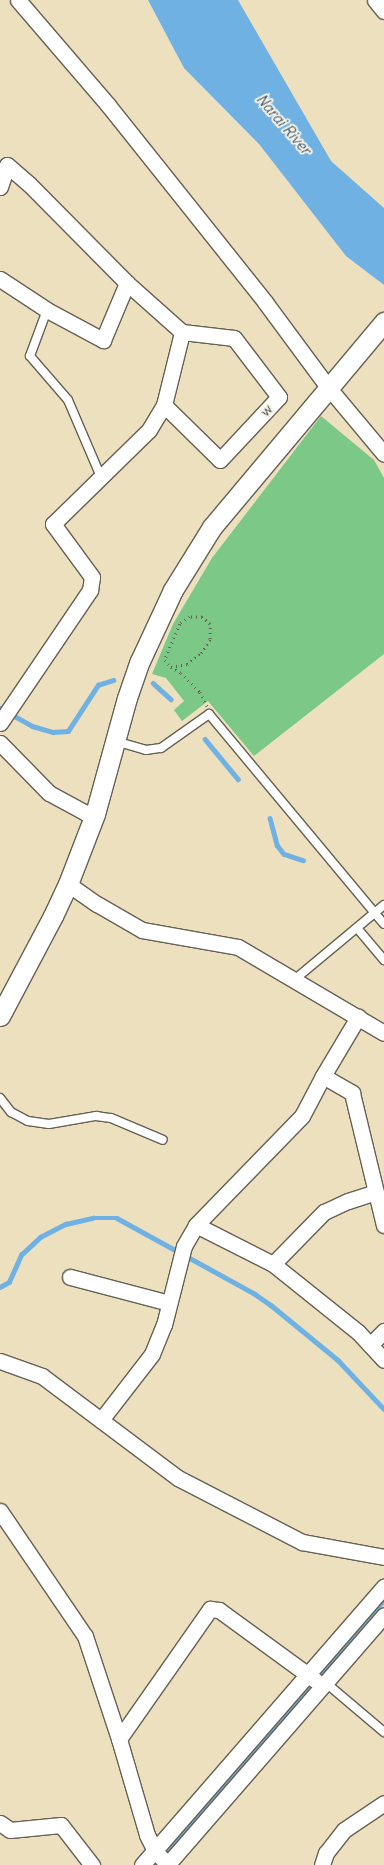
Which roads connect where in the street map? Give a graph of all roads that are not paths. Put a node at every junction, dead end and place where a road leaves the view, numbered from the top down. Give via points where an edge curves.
1 (18, 0) edge
2 (376, 0) edge
3 (384, 11) edge
4 (4, 162) edge
5 (0, 186) edge
6 (0, 279) edge
7 (127, 283) junction
8 (47, 310) junction
9 (384, 322) edge
10 (182, 332) junction
11 (331, 383) junction
12 (164, 405) junction
13 (384, 454) edge
14 (101, 477) junction
15 (0, 723) edge
16 (115, 741) junction
17 (0, 744) edge
18 (95, 814) junction
19 (68, 884) junction
20 (384, 905) edge
21 (375, 913) junction
22 (384, 924) edge
23 (357, 928) junction
24 (384, 960) edge
25 (294, 980) junction
26 (0, 1016) edge
27 (358, 1018) junction
28 (384, 1033) edge
29 (323, 1076) junction
30 (0, 1098) edge
31 (162, 1140) dead end
32 (376, 1192) junction
33 (196, 1224) junction
34 (384, 1225) edge
35 (273, 1264) junction
36 (70, 1278) dead end
37 (169, 1303) junction
38 (384, 1331) edge
39 (370, 1345) junction
40 (384, 1360) edge
41 (0, 1361) edge
42 (101, 1420) junction
43 (0, 1511) edge
44 (384, 1557) edge
45 (384, 1587) edge
46 (384, 1615) edge
47 (317, 1681) junction
48 (384, 1732) edge
49 (119, 1739) junction
50 (384, 1803) edge
51 (0, 1823) edge
52 (163, 1860) edge
53 (92, 1865) edge
54 (142, 1865) edge
55 (322, 1865) edge

1 - 11 street via 114,113
2 - 3 street
4 - 5 street
4 - 7 street
6 - 8 street
7 - 8 street via 103,340
7 - 10 street
8 - 14 lane via 30,356 68,400
9 - 11 street
10 - 12 street
10 - 12 street, ｗ via 234,338 279,397 220,460
11 - 13 street
11 - 16 street via 212,527 192,557 140,661
12 - 14 street via 148,430
14 - 15 street via 53,524 92,577 90,590
16 - 18 street
16 - 21 lane via 146,750 161,748 209,714
17 - 18 street via 49,792 86,813
18 - 19 street
19 - 25 street via 142,930 238,947
19 - 26 street
20 - 21 lane
21 - 22 lane
21 - 23 lane
23 - 24 lane
23 - 25 lane
25 - 27 street
27 - 28 street
27 - 29 street
29 - 32 street via 352,1093
29 - 33 street via 302,1116
30 - 31 lane via 11,1112 28,1121 49,1124 96,1116 111,1118
32 - 34 street
32 - 35 street via 348,1200 324,1212
33 - 35 street
33 - 37 street via 184,1246
35 - 39 street
36 - 37 street
37 - 42 street via 152,1354
38 - 39 street
39 - 40 street
41 - 42 street via 42,1376
42 - 44 street via 178,1478 302,1542
43 - 49 street via 85,1636
45 - 47 street
46 - 47 street
47 - 48 lane
47 - 49 street via 219,1610 210,1610
47 - 52 street
49 - 52 street via 146,1835
50 - 55 street via 344,1830 326,1853
51 - 53 street via 10,1830 61,1825
52 - 54 street

